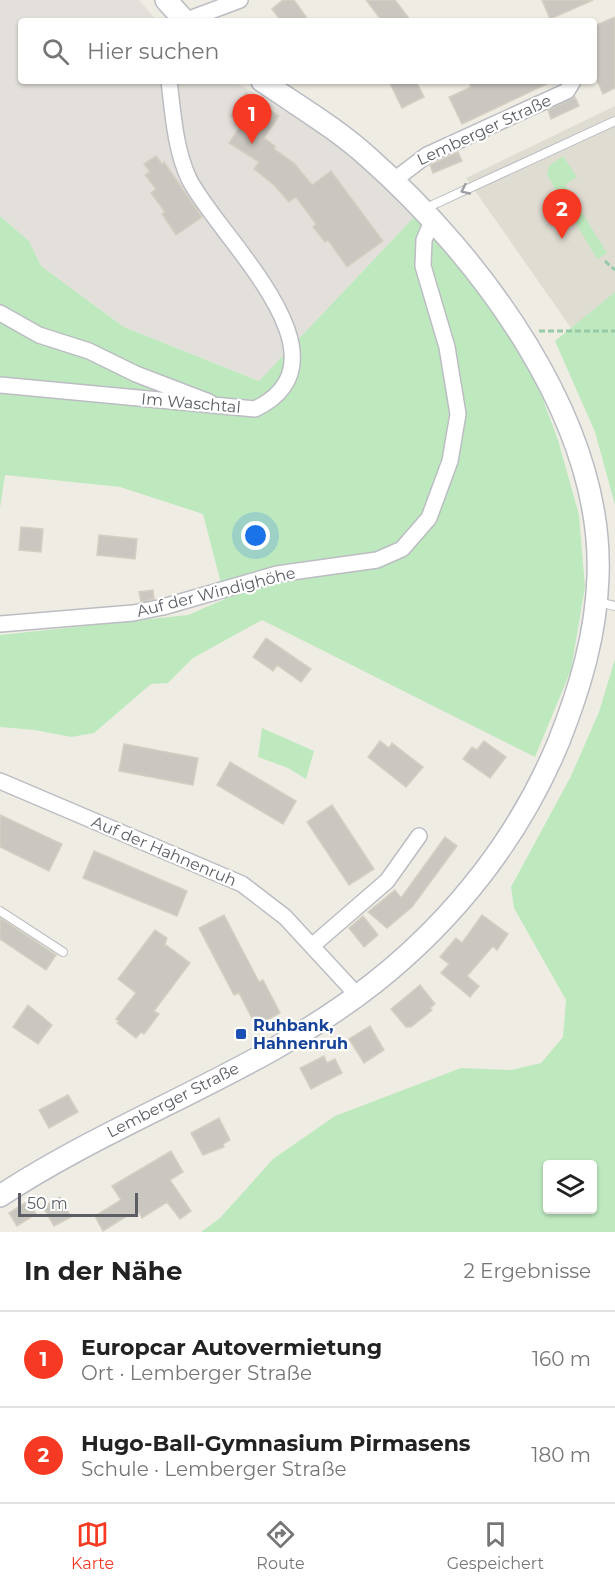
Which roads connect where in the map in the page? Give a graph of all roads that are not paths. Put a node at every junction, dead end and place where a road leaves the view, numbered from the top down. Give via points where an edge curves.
1 (166, 0) edge
2 (240, 0) edge
3 (182, 18) edge
4 (193, 18) edge
5 (169, 84) edge
6 (266, 84) edge
7 (571, 84) edge
8 (615, 122) edge
9 (393, 180) junction
10 (428, 214) junction
11 (0, 313) edge
12 (0, 385) edge
13 (220, 407) junction
14 (606, 604) edge
15 (0, 624) edge
16 (0, 781) edge
17 (419, 836) dead end
18 (0, 911) edge
19 (313, 945) junction
20 (63, 952) dead end
21 (357, 995) junction
22 (0, 1196) edge

1 - 3 main road
2 - 4 street
5 - 13 street, Im Waschtal via 179,152 189,178 267,289 288,330 294,359 283,390 268,403 255,409
6 - 9 main road, Lemberger Straße via 342,136
7 - 9 street, Lemberger Straße via 567,91 427,154
8 -> 10 lane via 507,171
9 - 10 main road, Lemberger Straße
10 - 14 main road, Lemberger Straße via 475,269 519,331 561,411 581,466
10 - 15 street, Auf der Windighöhe via 423,266 447,347 458,414 450,461 429,518 402,549 377,560 277,574 163,608
11 - 13 street via 39,335 89,351
12 - 13 street, Im Waschtal
14 - 21 main road, Lemberger Straße via 552,757 510,836 473,886 428,935
16 - 19 street, Auf der Hahnenruh via 242,884
17 - 19 street via 382,885
18 - 20 lane
19 - 21 street, Auf der Hahnenruh
21 - 22 main road, Lemberger Straße via 303,1032 78,1149

